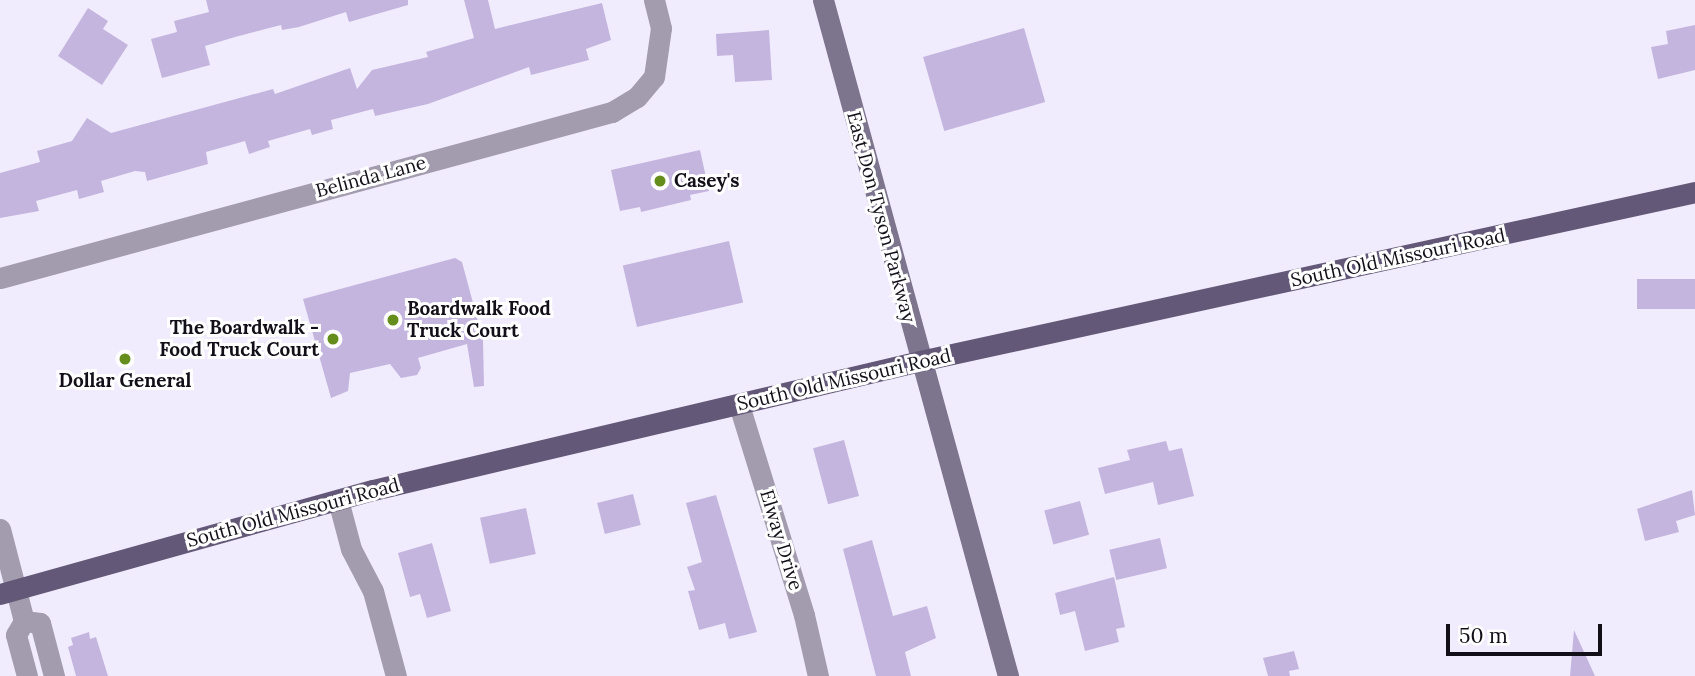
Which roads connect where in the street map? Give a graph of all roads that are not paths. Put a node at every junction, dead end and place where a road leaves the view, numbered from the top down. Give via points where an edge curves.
1 (653, 0) edge
2 (823, 0) edge
3 (1695, 192) edge
4 (0, 278) edge
5 (920, 361) junction
6 (739, 405) junction
7 (338, 500) junction
8 (0, 529) edge
9 (8, 591) edge
10 (24, 621) junction
11 (27, 676) edge
12 (54, 676) edge
13 (396, 676) edge
14 (818, 676) edge
15 (1007, 676) edge

1 - 4 street, Belinda Lane via 661,28 654,77 637,97 612,112
2 - 5 main road, East Don Tyson Parkway
3 - 5 main road, South Old Missouri Road
5 - 6 main road, South Old Missouri Road
5 - 15 main road, East Don Tyson Parkway
6 - 7 main road, South Old Missouri Road
6 - 14 street, Elway Drive via 804,615
7 - 9 main road, South Old Missouri Road
7 - 13 street via 351,548 373,591
8 - 9 street
9 - 10 street
10 - 11 street via 16,635
10 - 12 street via 40,623

